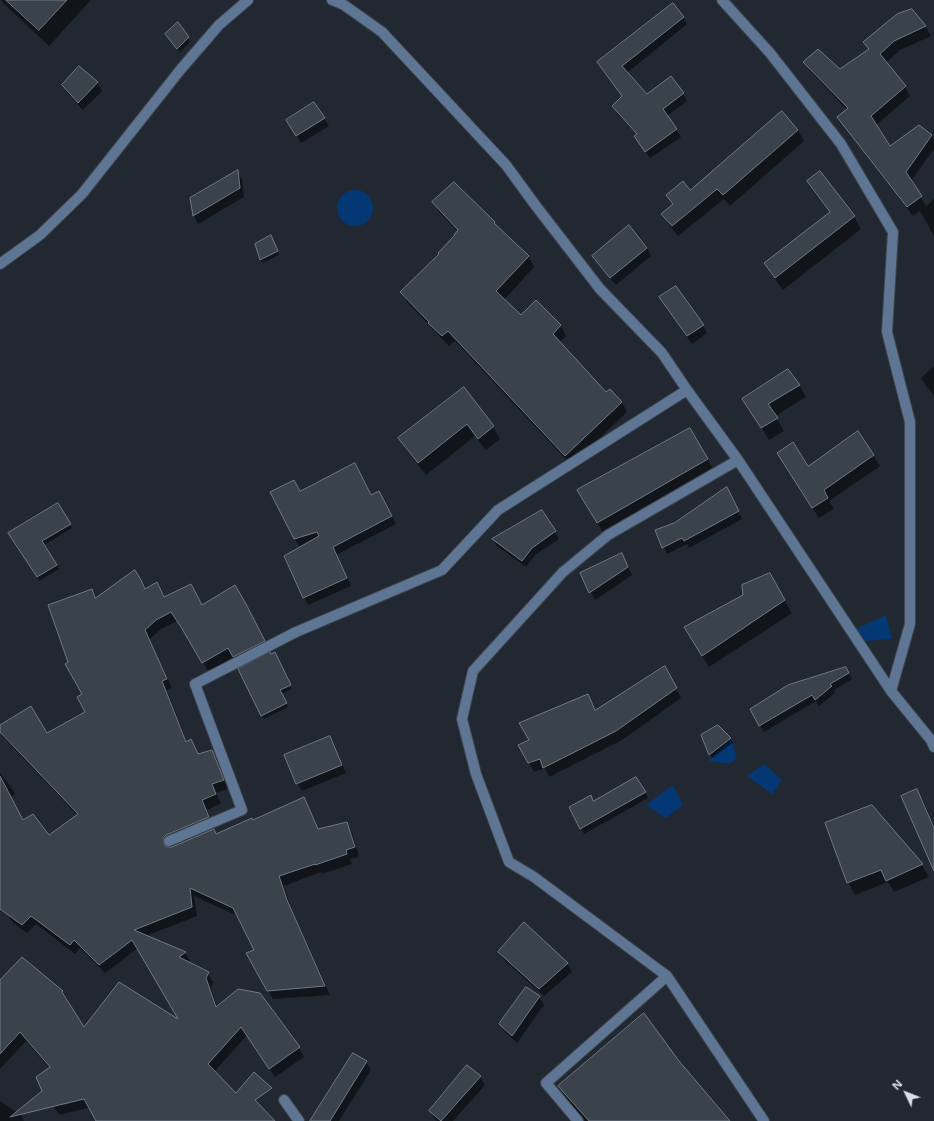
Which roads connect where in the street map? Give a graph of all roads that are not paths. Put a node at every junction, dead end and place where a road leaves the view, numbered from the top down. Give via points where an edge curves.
1 (248, 0) edge
2 (332, 0) edge
3 (722, 0) edge
4 (0, 264) edge
5 (687, 390) junction
6 (738, 460) junction
7 (891, 691) junction
8 (934, 747) edge
9 (169, 841) dead end
10 (667, 976) junction
11 (284, 1100) dead end
12 (299, 1121) edge
13 (578, 1121) edge
14 (764, 1121) edge

1 - 4 street via 218,25 82,194 40,235
2 - 5 street via 344,5 382,32 506,165 600,289 662,353
3 - 7 street via 770,53 841,144 893,232 887,332 910,422 910,624
5 - 6 street
5 - 9 street via 498,510 442,570 296,632 195,684 242,810
6 - 7 street
6 - 10 street via 608,535 563,572 473,671 462,719 476,774 508,862 534,876
7 - 8 street
10 - 13 street via 546,1083
10 - 14 street
11 - 12 street

